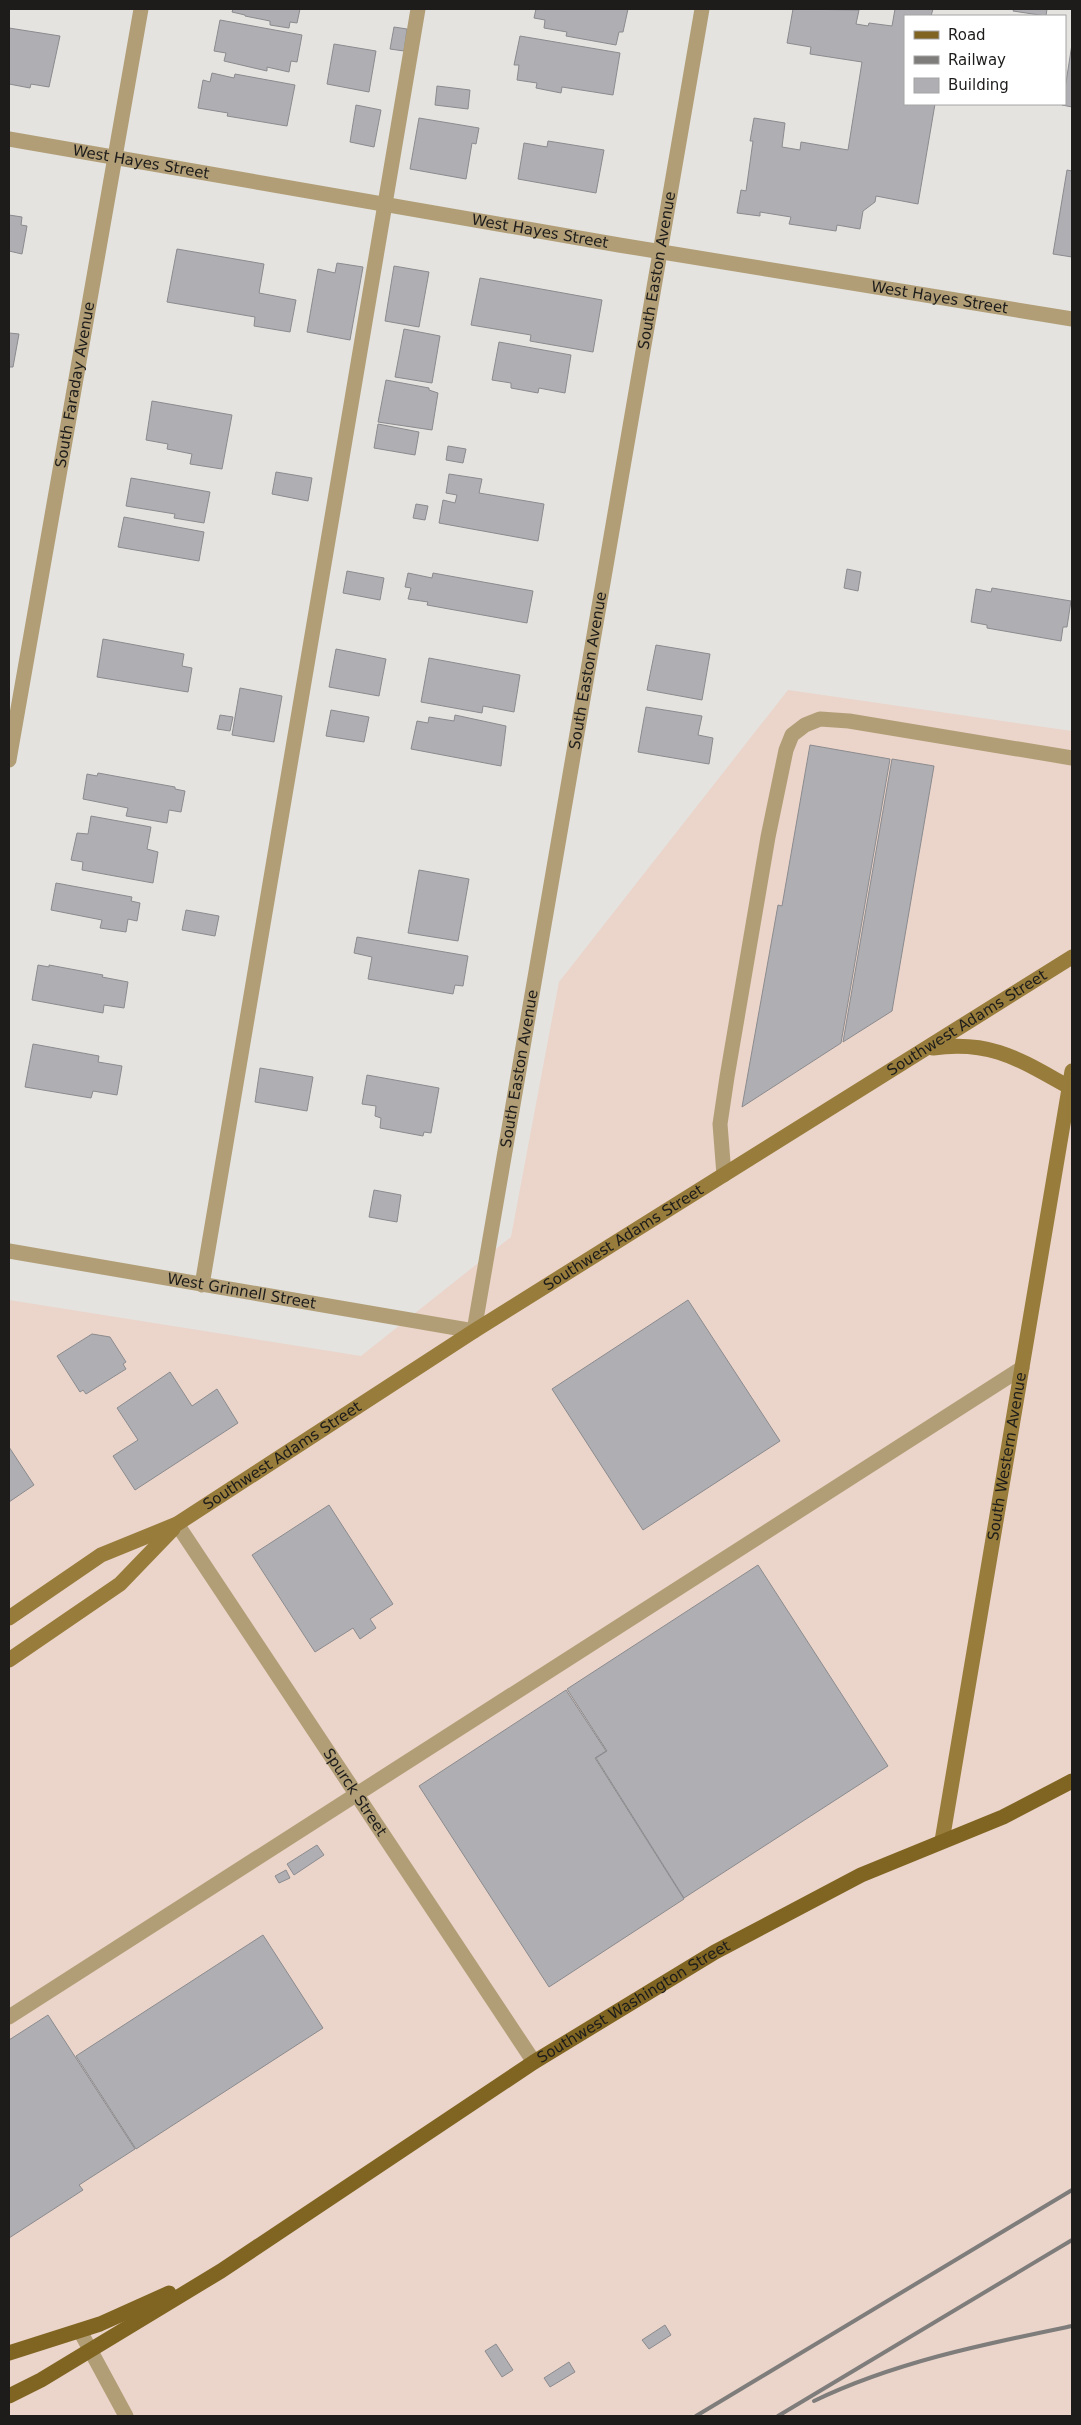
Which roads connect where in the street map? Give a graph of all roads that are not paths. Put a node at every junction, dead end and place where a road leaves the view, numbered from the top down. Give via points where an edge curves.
1 (141, 9) edge
2 (418, 9) edge
3 (702, 9) edge
4 (9, 140) edge
5 (115, 157) junction
6 (384, 203) junction
7 (660, 250) junction
8 (1072, 319) edge
9 (1072, 758) edge
10 (9, 760) edge
11 (1072, 957) edge
12 (926, 1049) junction
13 (1072, 1071) edge
14 (1070, 1087) junction
15 (724, 1175) junction
16 (9, 1252) edge
17 (202, 1285) junction
18 (474, 1331) junction
19 (1022, 1368) junction
20 (177, 1524) junction
21 (9, 1618) edge
22 (9, 1660) edge
23 (1072, 1781) edge
24 (356, 1794) junction
25 (942, 1841) junction
26 (9, 2017) edge
27 (534, 2062) junction
28 (221, 2271) junction
29 (80, 2331) junction
30 (92, 2350) junction
31 (9, 2353) edge
32 (9, 2396) edge
33 (126, 2416) edge

1 - 5 street, South Faraday Avenue
2 - 6 street
3 - 7 street, South Easton Avenue
4 - 5 street, West Hayes Street
5 - 6 street, West Hayes Street
5 - 10 street, South Faraday Avenue
6 - 7 street, West Hayes Street
6 - 17 street
7 - 8 street, West Hayes Street
7 - 18 street, South Easton Avenue
9 - 15 street via 849,721 820,719 792,735 768,837 727,1077 720,1124
11 - 12 main road, Southwest Adams Street
12 - 14 main road via 956,1045 981,1047 1011,1056
12 - 15 main road, Southwest Adams Street
13 - 14 main road, South Western Avenue
14 - 19 main road, South Western Avenue
15 - 18 main road, Southwest Adams Street
16 - 17 street, West Grinnell Street
17 - 18 street, West Grinnell Street
18 - 20 main road, Southwest Adams Street
19 - 24 street
19 - 25 main road, South Western Avenue
20 - 21 main road, Southwest Adams Street via 101,1555
20 - 22 main road, Southwest Adams Street via 120,1584
20 - 24 street, Spurck Street
23 - 25 main road, Southwest Washington Street via 1003,1817
24 - 26 street
24 - 27 street, Spurck Street
25 - 27 main road, Southwest Washington Street via 861,1875 788,1912 715,1952
27 - 28 main road, Southwest Washington Street
28 - 29 main road, Southwest Washington Street
28 - 30 main road, Southwest Washington Street
29 - 30 street
29 - 31 main road, Southwest Washington Street
30 - 32 main road, Southwest Washington Street
30 - 33 street

